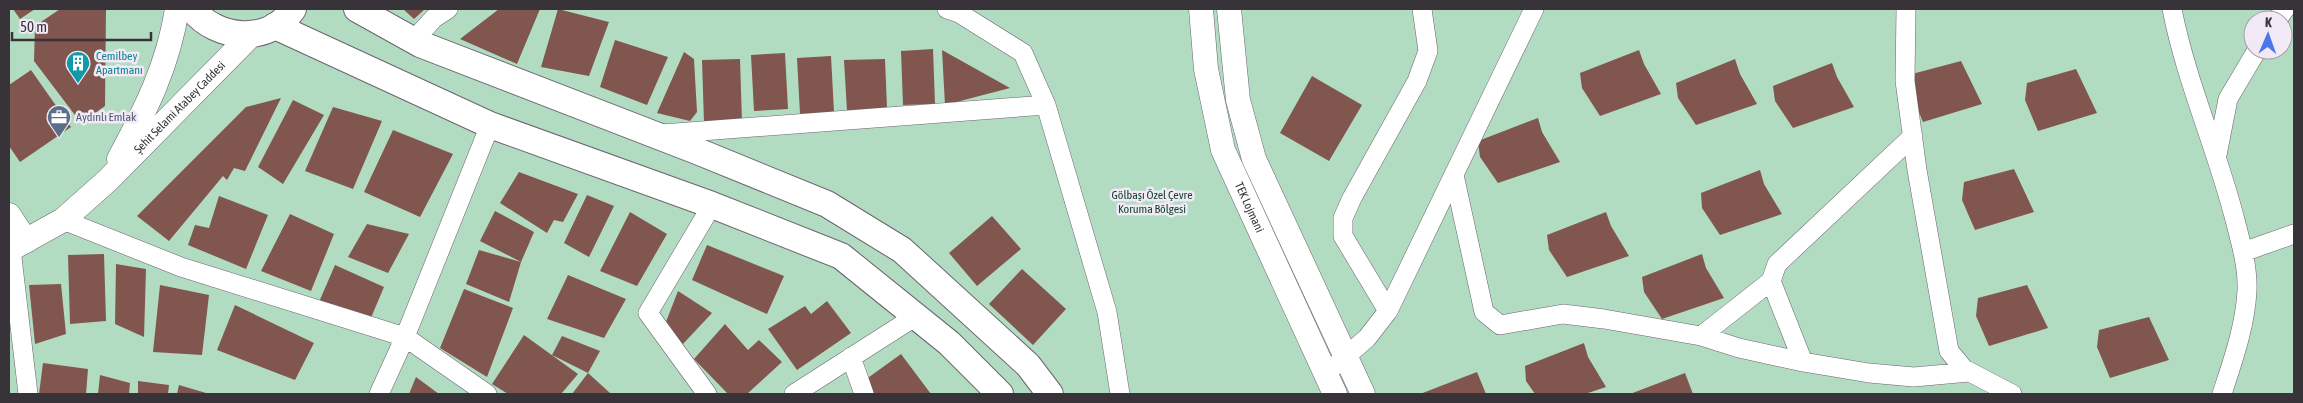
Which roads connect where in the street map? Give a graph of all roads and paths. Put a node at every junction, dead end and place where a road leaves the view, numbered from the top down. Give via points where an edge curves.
1 (177, 9) edge
2 (192, 9) edge
3 (357, 9) edge
4 (448, 9) edge
5 (947, 9) edge
6 (1201, 9) edge
7 (1229, 9) edge
8 (1422, 9) edge
9 (1534, 9) edge
10 (1906, 9) edge
11 (2172, 9) edge
12 (273, 23) edge
13 (414, 41) junction
14 (2251, 60) edge
15 (1046, 105) junction
16 (490, 125) junction
17 (654, 134) junction
18 (1913, 136) junction
19 (2216, 159) junction
20 (1454, 175) junction
21 (108, 180) junction
22 (712, 205) junction
23 (9, 215) edge
24 (63, 220) junction
25 (2294, 234) edge
26 (15, 247) edge
27 (2243, 252) junction
28 (1770, 281) junction
29 (1388, 311) junction
30 (916, 316) junction
31 (1700, 336) junction
32 (405, 337) junction
33 (851, 357) junction
34 (1346, 358) junction
35 (1803, 362) junction
36 (1969, 372) junction
37 (1326, 373) junction
38 (28, 394) edge
39 (379, 394) edge
40 (487, 394) edge
41 (708, 394) edge
42 (794, 394) edge
43 (864, 394) edge
44 (1000, 394) edge
45 (1050, 394) edge
46 (1120, 394) edge
47 (1335, 394) edge
48 (1362, 394) edge
49 (2012, 394) edge
50 (2222, 394) edge

1 - 21 street, Şehit Selami Atabey Caddesi via 170,46 157,86
2 - 12 main road via 214,28 232,34
3 - 13 main road
4 - 13 street via 434,18
5 - 15 street via 959,13 1023,53
6 - 37 street, TEK Lojmani via 1206,69 1223,150
7 - 34 street, TEK Lojmani via 1238,100 1254,159
8 - 29 street via 1428,51 1417,81 1343,218 1342,236
9 - 20 street
10 - 18 street via 1905,81
11 - 19 street via 2179,44
12 - 16 main road
12 - 21 street, Şehit Selami Atabey Caddesi
13 - 17 main road
14 - 19 street via 2228,99
15 - 17 street
15 - 46 street via 1107,312
16 - 22 main road
16 - 32 street
17 - 45 main road via 827,204 902,250 1028,365
18 - 28 street via 1777,264
18 - 36 street via 1949,351
19 - 27 street via 2230,198
20 - 29 street
20 - 31 street via 1484,312 1500,324 1563,314
21 - 24 street, Şehit Selami Atabey Caddesi
22 - 30 main road via 841,256
22 - 41 street via 648,313
23 - 26 street
24 - 26 street, Şehit Selami Atabey Caddesi
24 - 32 street via 181,267
25 - 27 street
26 - 38 street
27 - 50 street via 2247,290 2240,338
28 - 31 street
28 - 35 street
29 - 34 street
30 - 33 street
30 - 44 main road via 949,343
31 - 35 street
32 - 39 street
32 - 40 street
33 - 42 street
33 - 43 street
34 - 37 street
34 - 48 street, TEK Lojmani
35 - 36 street via 1869,374 1914,376
36 - 49 street
37 - 47 street, TEK Lojmani

